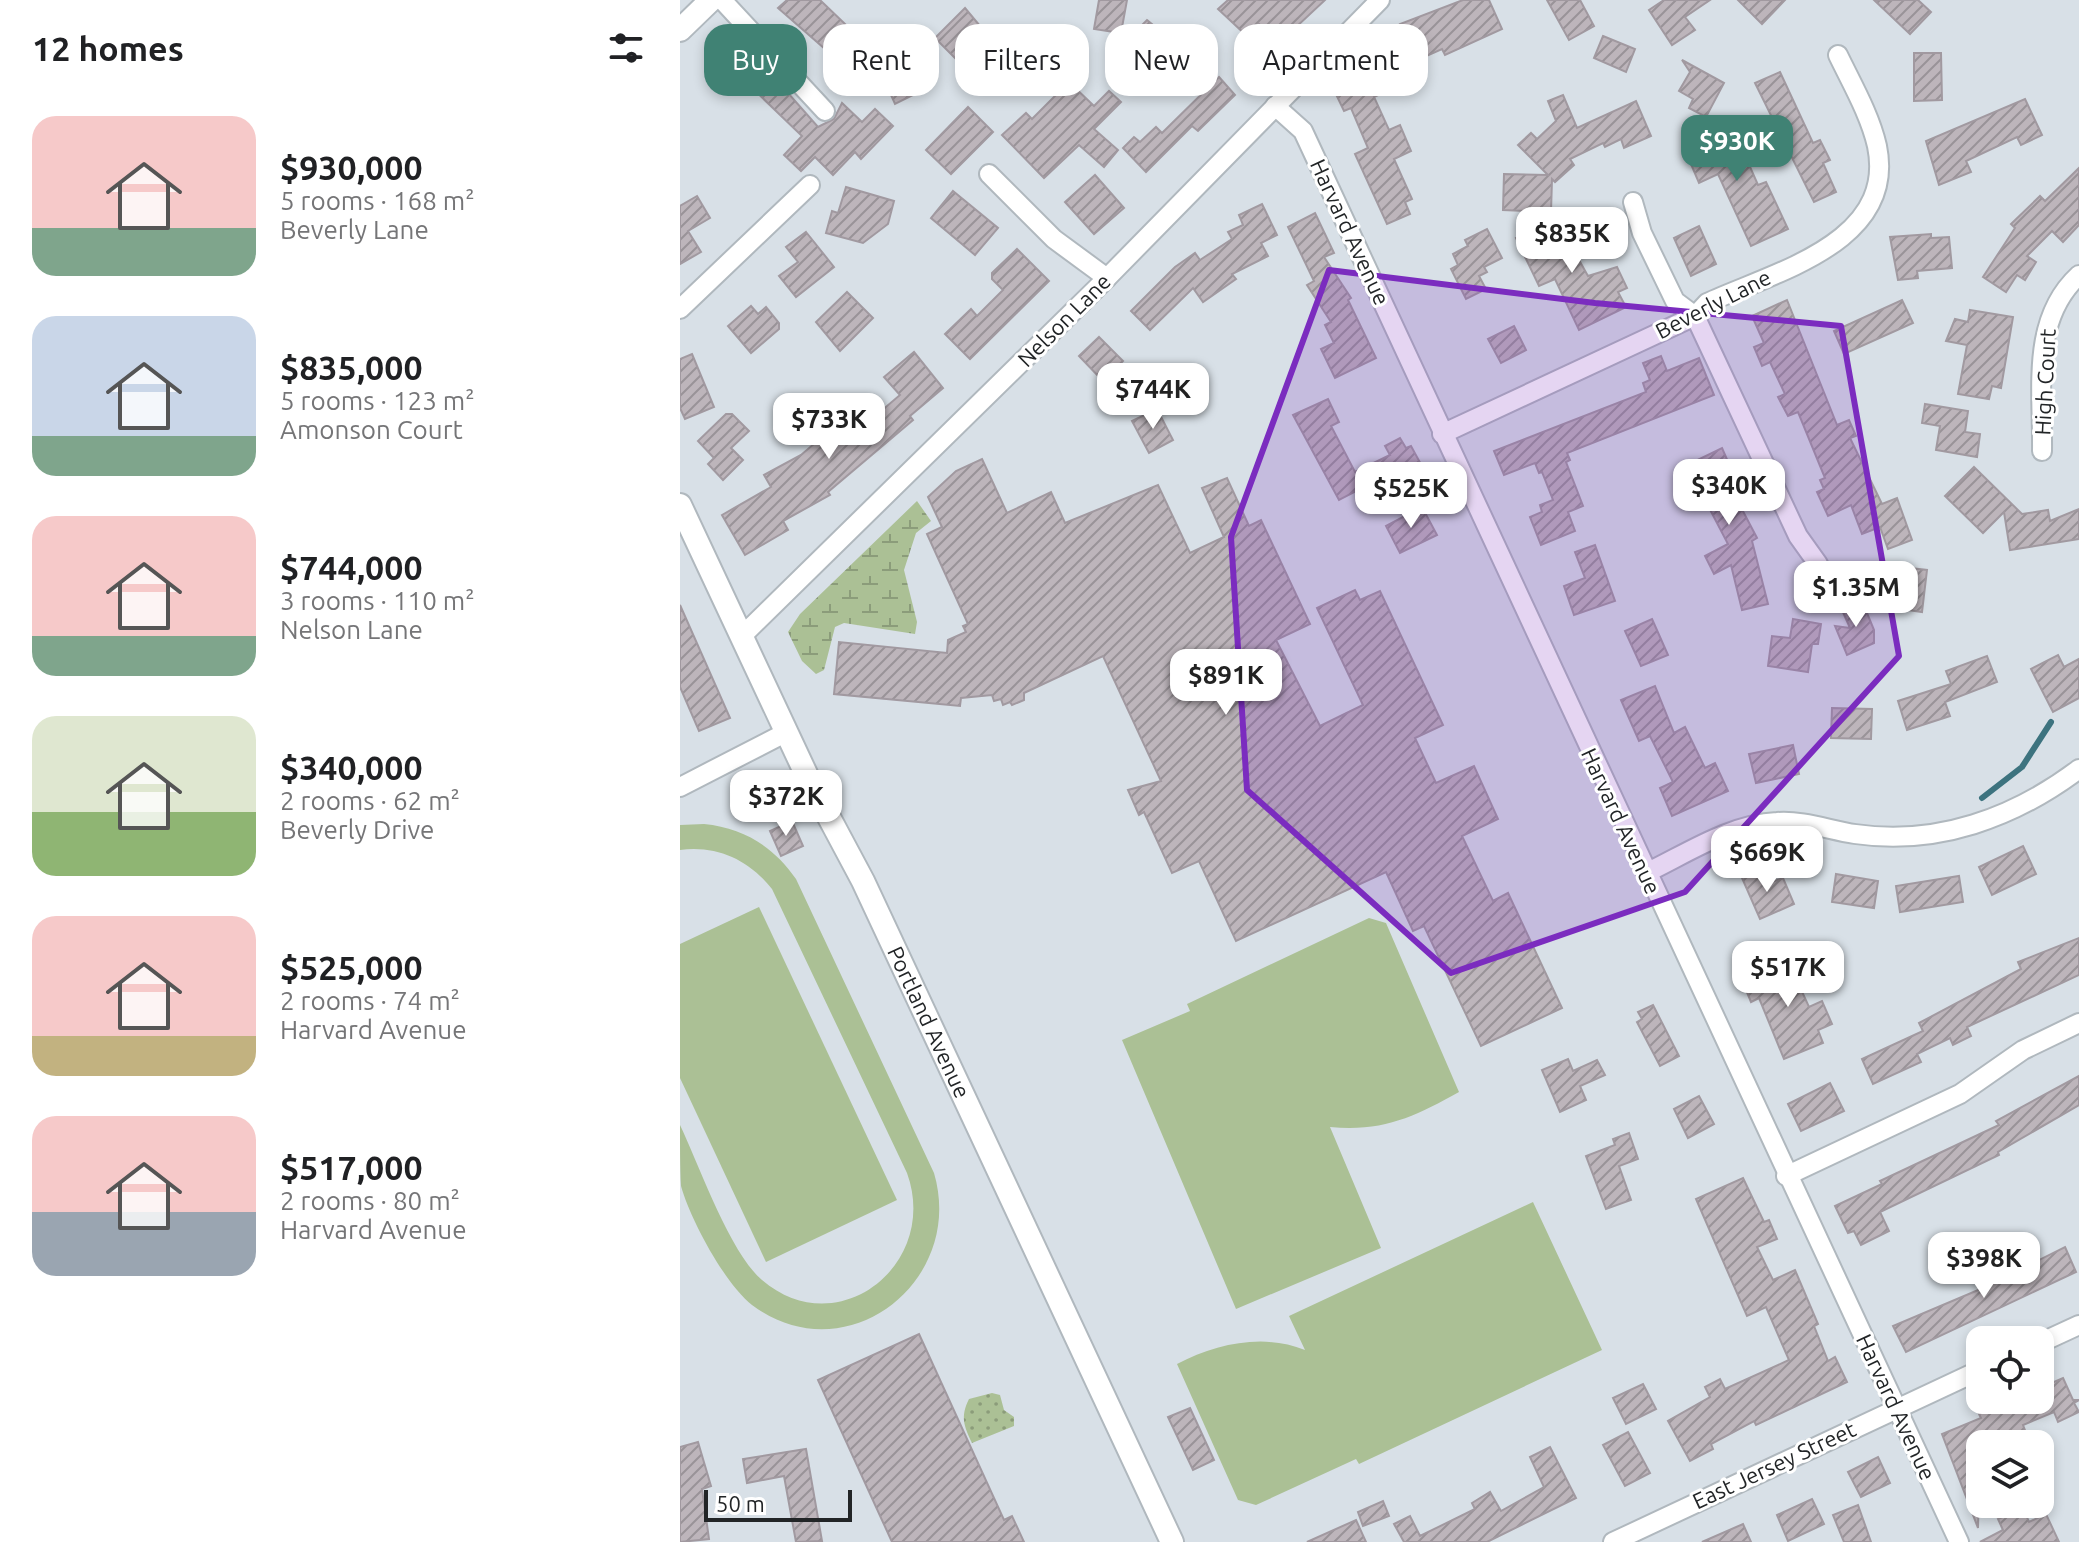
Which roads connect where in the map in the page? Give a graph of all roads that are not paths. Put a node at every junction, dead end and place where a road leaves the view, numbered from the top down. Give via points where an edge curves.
1 (711, 0) edge
2 (722, 0) edge
3 (1380, 0) edge
4 (680, 30) edge
5 (1838, 55) dead end
6 (1275, 106) junction
7 (825, 111) dead end
8 (989, 174) dead end
9 (810, 185) dead end
10 (1633, 202) dead end
11 (2079, 275) edge
12 (1107, 278) junction
13 (680, 309) edge
14 (1695, 316) junction
15 (1442, 434) junction
16 (2042, 451) dead end
17 (680, 505) edge
18 (1818, 564) dead end
19 (742, 636) junction
20 (787, 732) junction
21 (2079, 769) edge
22 (680, 787) edge
23 (1646, 873) junction
24 (2079, 1023) edge
25 (1786, 1176) junction
26 (2079, 1325) edge
27 (2054, 1337) edge
28 (1966, 1376) edge
29 (1897, 1407) junction
30 (1172, 1542) edge
31 (1613, 1542) edge
32 (1959, 1542) edge

1 - 4 street
2 - 7 street
3 - 6 street, Nelson Lane
5 - 14 street, Beverly Lane via 1878,150 1870,208 1830,247 1707,303
6 - 12 street, Nelson Lane
6 - 15 street, Harvard Avenue via 1303,131
8 - 12 street via 1054,239
9 - 13 street
10 - 14 street via 1675,301
11 - 16 street, High Court via 2061,294 2046,330
12 - 19 street, Nelson Lane
14 - 15 street, Beverly Lane
14 - 18 street via 1798,536
15 - 23 street, Harvard Avenue
17 - 19 street, Portland Avenue
19 - 20 street, Portland Avenue
20 - 22 street
20 - 30 street, Portland Avenue via 863,881
21 - 23 street via 2020,807 1967,827 1885,837 1793,822 1760,824
23 - 25 street, Harvard Avenue
24 - 25 street via 2023,1050 1960,1094
25 - 29 street, Harvard Avenue
26 - 27 street
28 - 29 street, East Jersey Street
29 - 31 street, East Jersey Street
29 - 32 street, Harvard Avenue

